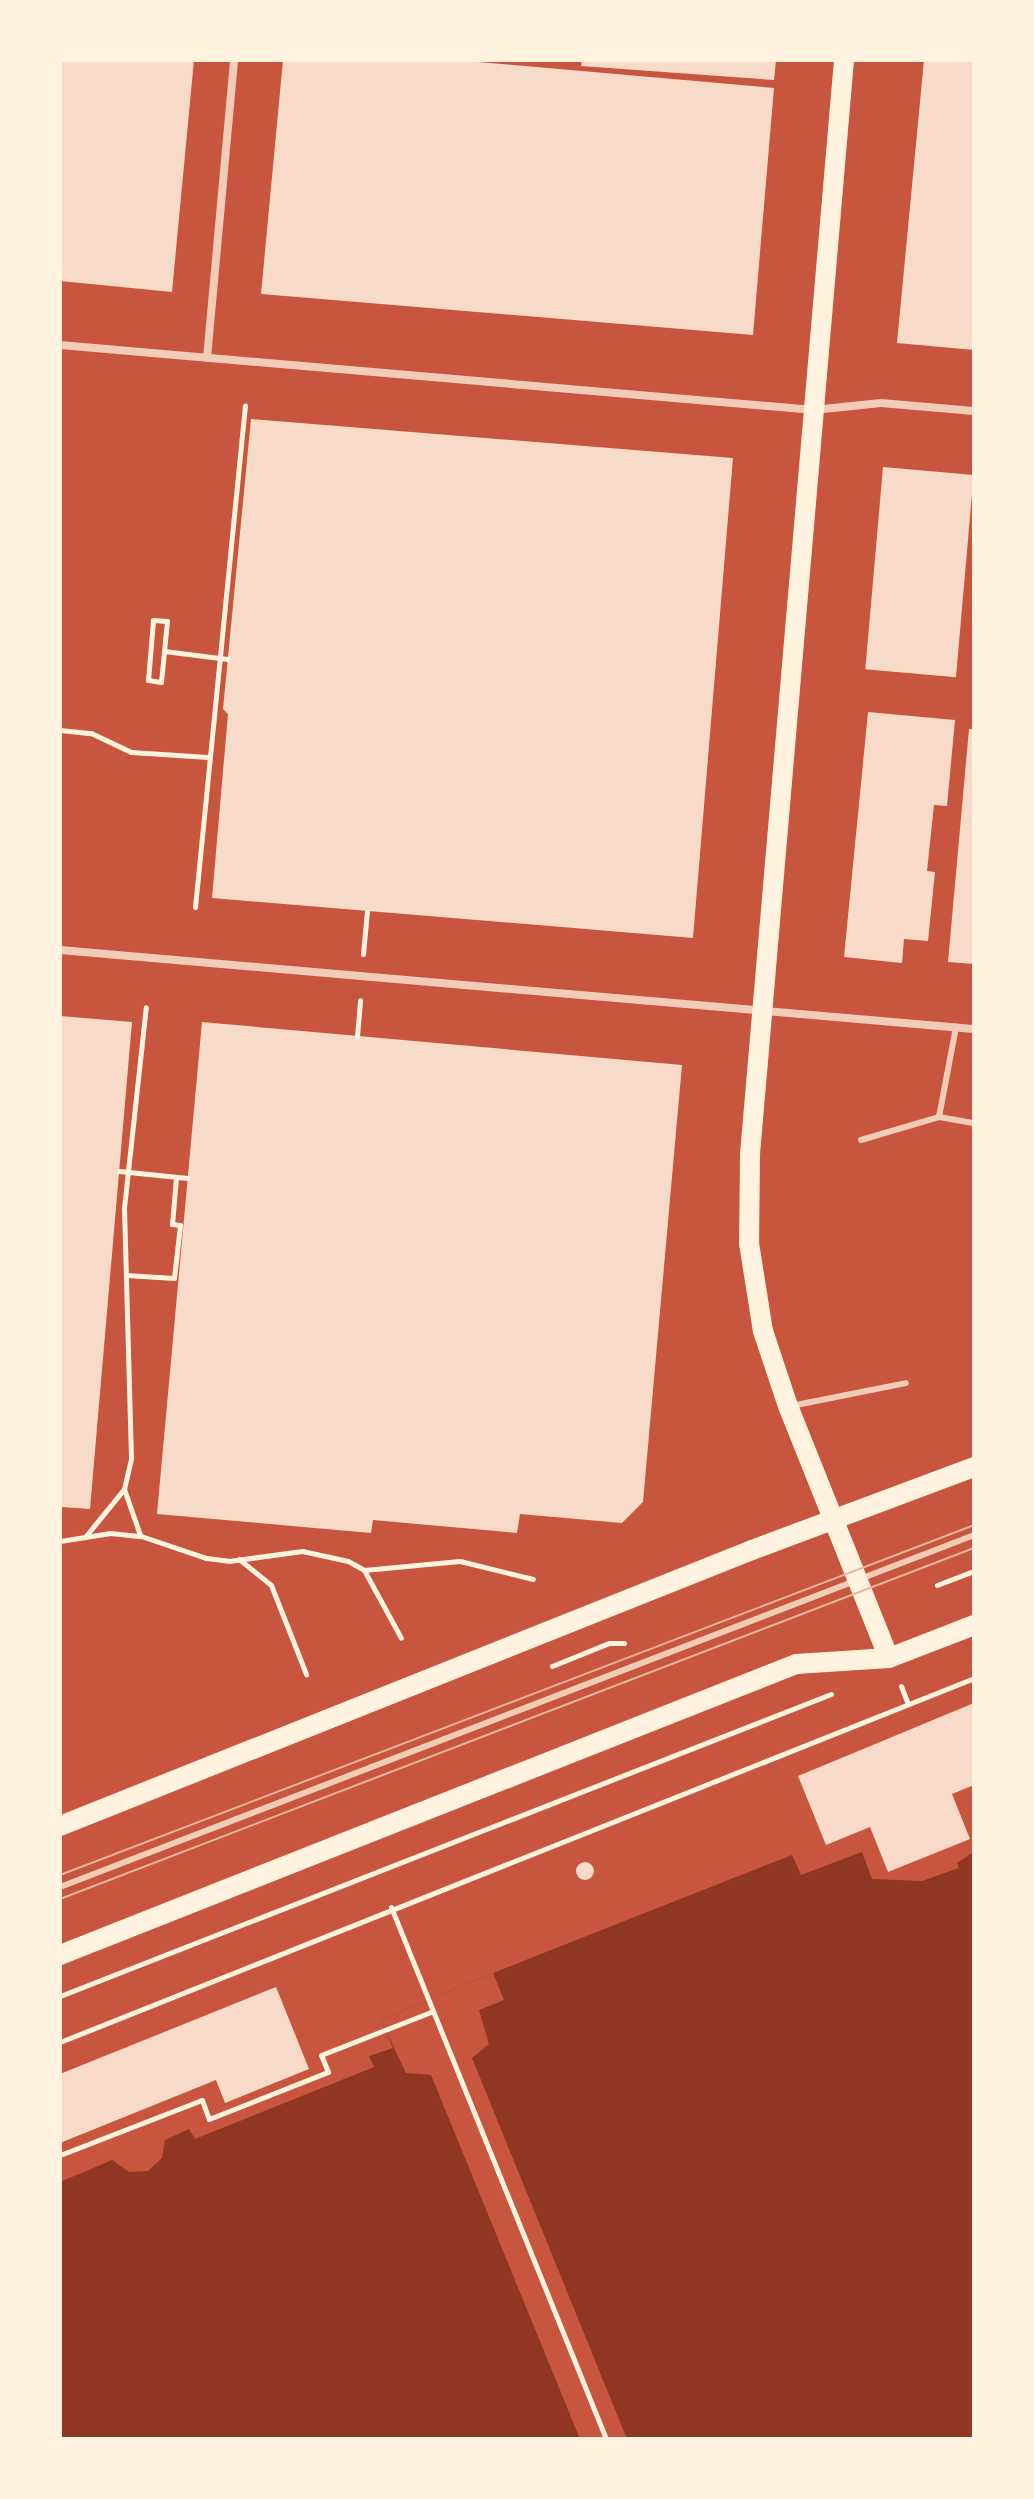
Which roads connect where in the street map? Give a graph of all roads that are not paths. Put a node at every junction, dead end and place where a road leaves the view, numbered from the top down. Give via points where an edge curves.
1 (234, 60) edge
2 (844, 60) edge
3 (60, 345) edge
4 (207, 358) junction
5 (814, 410) junction
6 (974, 411) edge
7 (60, 950) edge
8 (762, 1011) junction
9 (956, 1027) junction
10 (974, 1029) edge
11 (939, 1117) junction
12 (974, 1123) edge
13 (861, 1140) dead end
14 (906, 1383) dead end
15 (788, 1406) junction
16 (974, 1467) edge
17 (833, 1519) junction
18 (974, 1535) edge
19 (857, 1579) junction
20 (974, 1625) edge
21 (889, 1658) junction
22 (60, 1826) edge
23 (60, 1887) edge
24 (60, 1955) edge

1 - 4 street
2 - 5 main road
3 - 4 street
4 - 5 street
5 - 6 street via 881,403
5 - 8 main road
7 - 8 street
8 - 9 street
8 - 15 main road via 749,1243 763,1331
9 - 10 street
9 - 11 lane
11 - 12 lane
11 - 13 lane
14 - 15 lane
15 - 17 main road
16 - 17 main road
17 - 19 main road
17 - 22 main road
18 - 19 lane
19 - 21 main road
19 - 23 lane
20 - 21 main road
21 - 24 main road via 796,1664

